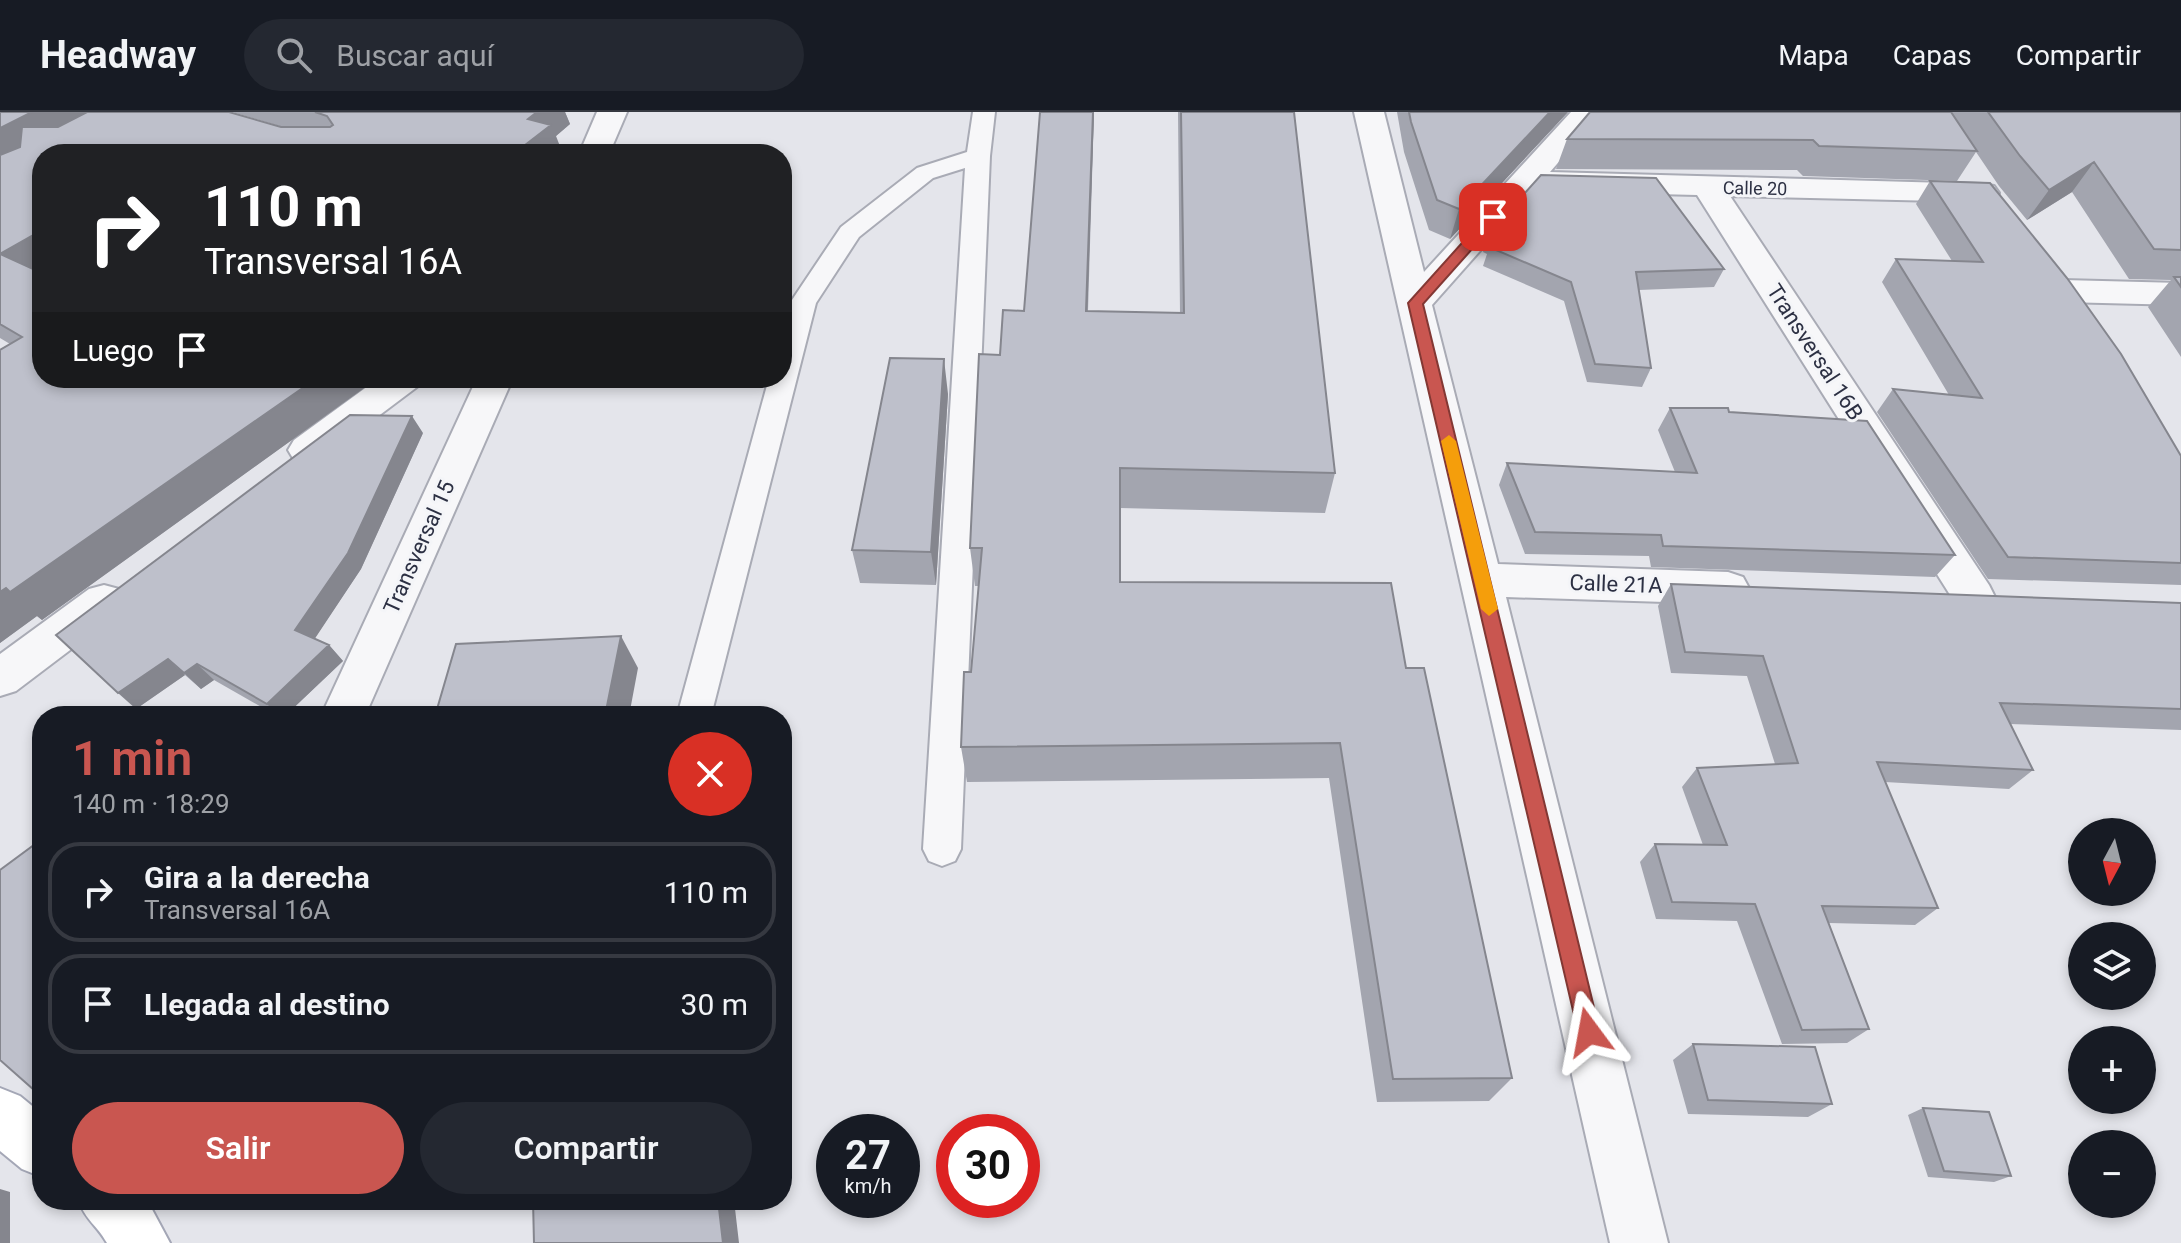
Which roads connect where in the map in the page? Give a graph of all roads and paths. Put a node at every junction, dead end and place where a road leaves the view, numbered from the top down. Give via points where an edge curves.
1 (612, 112) edge
2 (984, 112) edge
3 (1369, 112) edge
4 (1587, 112) edge
5 (598, 144) edge
6 (978, 156) junction
7 (1962, 159) edge
8 (1525, 181) junction
9 (1708, 187) junction
10 (2181, 294) edge
11 (1415, 303) junction
12 (2090, 330) edge
13 (792, 345) edge
14 (391, 388) edge
15 (491, 388) edge
16 (781, 388) edge
17 (278, 472) edge
18 (139, 575) edge
19 (1482, 580) junction
20 (1768, 590) edge
21 (1926, 595) edge
22 (0, 678) edge
23 (347, 706) edge
24 (697, 706) edge
25 (942, 849) dead end
26 (0, 1116) edge
27 (32, 1141) edge
28 (1639, 1243) edge

1 - 5 street
2 - 6 lane
3 - 11 street
4 - 8 street
6 - 13 lane via 925,173 850,232 803,303
6 - 25 lane
7 - 9 street, Calle 20 via 1994,206
8 - 9 street, Calle 20
8 - 11 street
9 - 21 street, Transversal 16B via 1990,598
10 - 12 street via 2053,279
11 - 19 street
14 - 17 street
15 - 23 street, Transversal 15
16 - 24 lane
18 - 22 street
19 - 20 street, Calle 21A
19 - 28 street
26 - 27 main road

